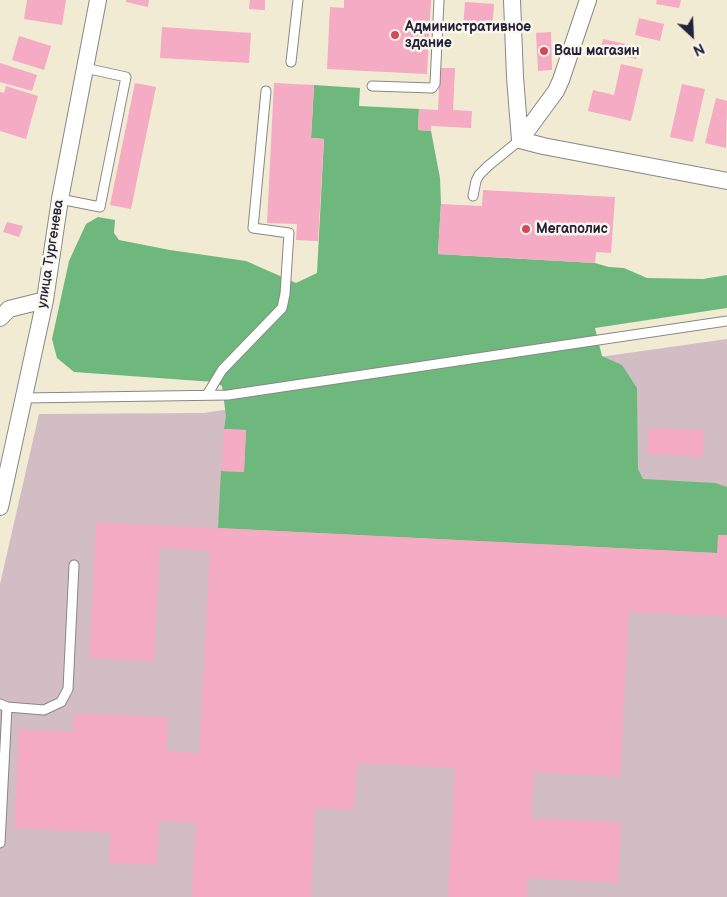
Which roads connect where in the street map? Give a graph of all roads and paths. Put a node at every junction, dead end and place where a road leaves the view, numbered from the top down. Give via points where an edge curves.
1 (98, 0) edge
2 (298, 0) edge
3 (439, 0) edge
4 (512, 0) edge
5 (588, 0) edge
6 (291, 62) dead end
7 (85, 68) junction
8 (372, 86) dead end
9 (266, 91) dead end
10 (520, 140) junction
11 (727, 181) edge
12 (473, 196) dead end
13 (60, 198) junction
14 (45, 300) junction
15 (0, 318) edge
16 (727, 321) edge
17 (207, 395) junction
18 (24, 398) junction
19 (0, 507) edge
20 (74, 565) dead end
21 (3, 706) edge
22 (0, 843) edge

1 - 7 street, улица Тургенева
2 - 6 lane
3 - 8 lane via 435,84 432,88
4 - 10 street
5 - 10 street via 556,91
7 - 13 street, улица Тургенева
7 - 13 lane via 126,77 100,207
9 - 17 lane via 254,228 289,232 285,294 282,308 222,370
10 - 11 street
10 - 12 lane via 479,175
13 - 14 street, улица Тургенева
14 - 15 street via 9,309
14 - 18 street, улица Тургенева
16 - 17 lane via 228,395
17 - 18 lane
18 - 19 street, улица Тургенева
20 - 21 lane via 68,689 61,702 44,710
21 - 22 lane

